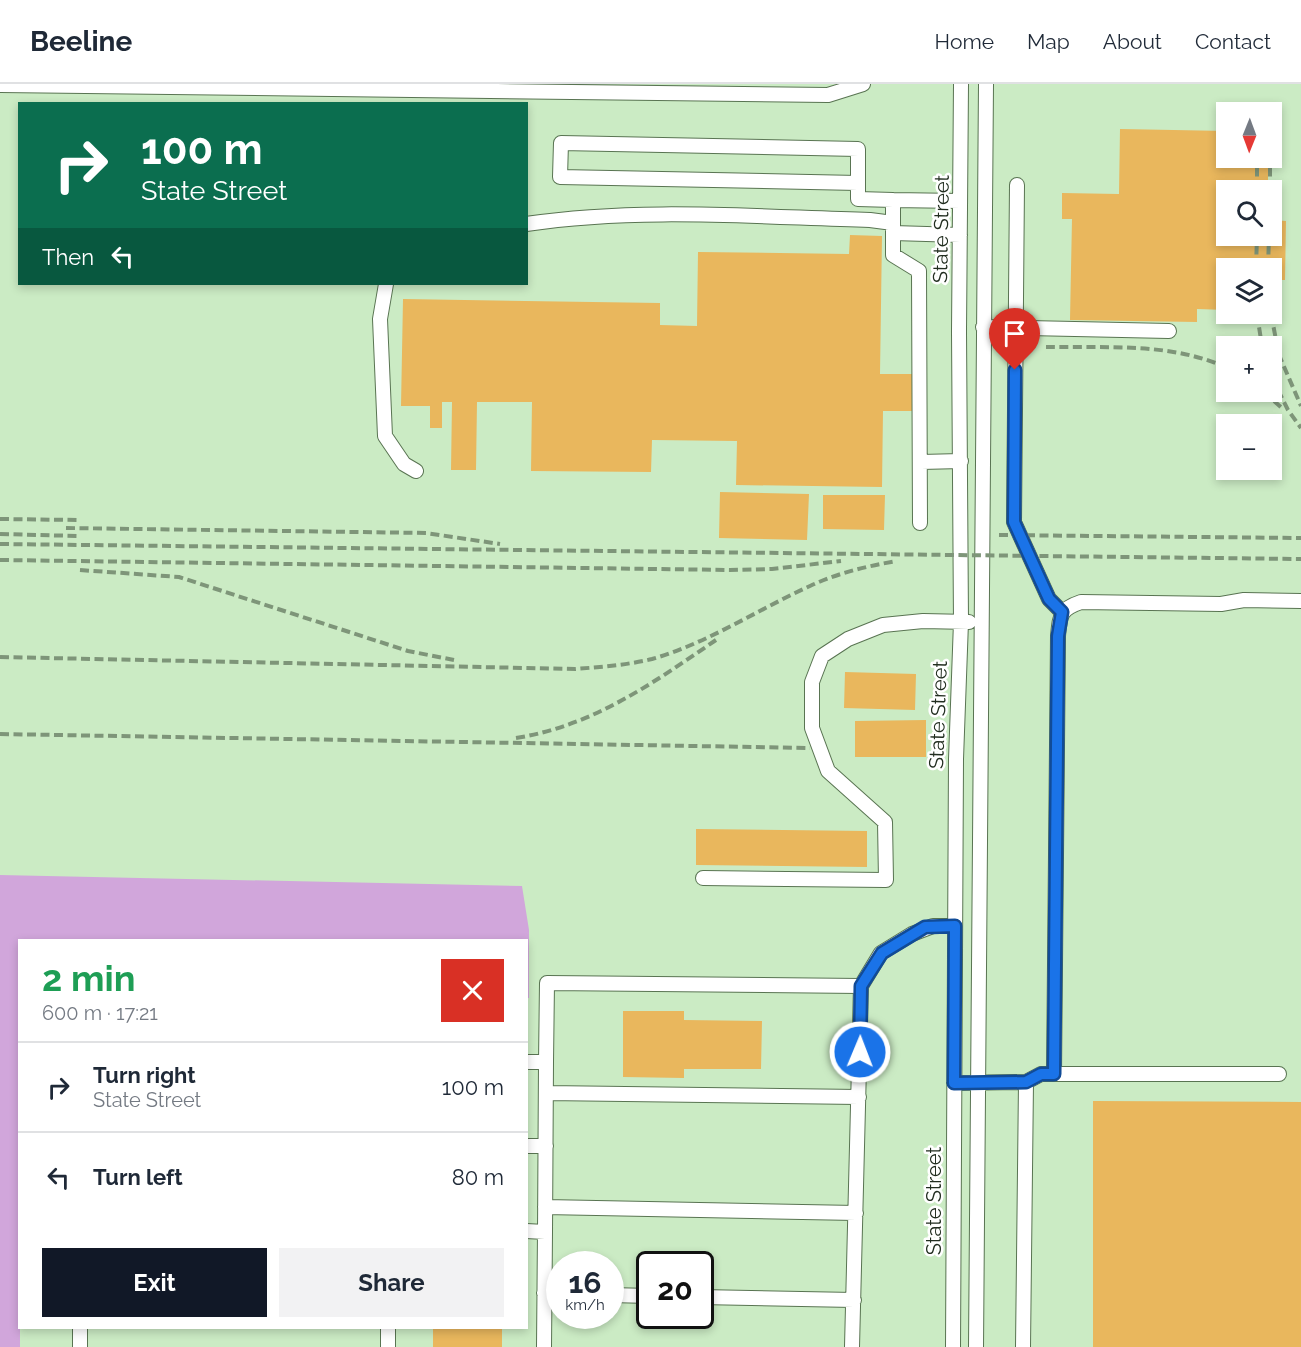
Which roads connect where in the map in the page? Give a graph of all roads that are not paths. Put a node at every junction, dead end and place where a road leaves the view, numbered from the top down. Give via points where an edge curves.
1 (864, 84) edge
2 (961, 84) edge
3 (986, 84) edge
4 (28, 85) edge
5 (0, 86) edge
6 (858, 183) junction
7 (1017, 185) dead end
8 (893, 200) junction
9 (960, 201) junction
10 (528, 224) edge
11 (893, 228) junction
12 (960, 235) junction
13 (386, 285) edge
14 (983, 327) junction
15 (1016, 327) junction
16 (1169, 332) dead end
17 (961, 461) junction
18 (921, 462) junction
19 (416, 471) dead end
20 (920, 523) dead end
21 (1301, 601) edge
22 (1062, 612) junction
23 (961, 622) junction
24 (981, 622) junction
25 (703, 878) dead end
26 (955, 926) junction
27 (861, 986) junction
28 (528, 1062) edge
29 (546, 1062) junction
30 (1054, 1074) junction
31 (1279, 1074) dead end
32 (1026, 1082) junction
33 (954, 1083) junction
34 (978, 1083) junction
35 (546, 1093) junction
36 (859, 1096) junction
37 (528, 1146) edge
38 (546, 1146) junction
39 (545, 1207) junction
40 (856, 1213) junction
41 (528, 1231) edge
42 (545, 1232) junction
43 (544, 1293) joint
44 (714, 1297) edge
45 (854, 1300) junction
46 (80, 1329) edge
47 (388, 1329) edge
48 (80, 1347) edge
49 (388, 1347) edge
50 (544, 1347) edge
51 (852, 1347) edge
52 (953, 1347) edge
53 (976, 1347) edge
54 (1023, 1347) edge

1 - 4 street via 828,95
2 - 9 street, State Street
3 - 14 street, State Street
4 - 5 street
6 - 6 street via 858,149 561,143 560,177
6 - 8 street via 858,199
7 - 15 street
8 - 9 street
8 - 11 street
9 - 12 street, State Street
10 - 11 street via 647,214 870,220
11 - 12 street
11 - 18 street via 893,255 919,271
12 - 17 street, State Street
13 - 19 street via 380,319 385,436 404,464
14 - 15 street
14 - 24 street, State Street
15 - 16 street
15 - 22 street via 1014,522 1049,599
17 - 18 street
17 - 23 street, State Street
18 - 20 street
21 - 22 street via 1082,602
22 - 30 street via 1058,636
23 - 24 street
23 - 25 street via 923,621 874,628 822,656 812,681 813,728 828,771 885,822 886,880
23 - 26 street, State Street
24 - 34 street, State Street
26 - 27 street via 933,926 882,953
26 - 33 street, State Street
27 - 29 street via 547,983
27 - 36 street
28 - 29 street
29 - 35 street
30 - 31 street
30 - 32 street via 1041,1074
32 - 34 street
32 - 54 street
33 - 34 street
33 - 52 street, State Street
34 - 53 street, State Street
35 - 36 street
35 - 38 street
36 - 40 street
37 - 38 street
38 - 39 street
39 - 40 street
39 - 42 street
40 - 45 street
41 - 42 street
42 - 43 street
43 - 50 street
44 - 45 street
45 - 51 street
46 - 48 street
47 - 49 street

